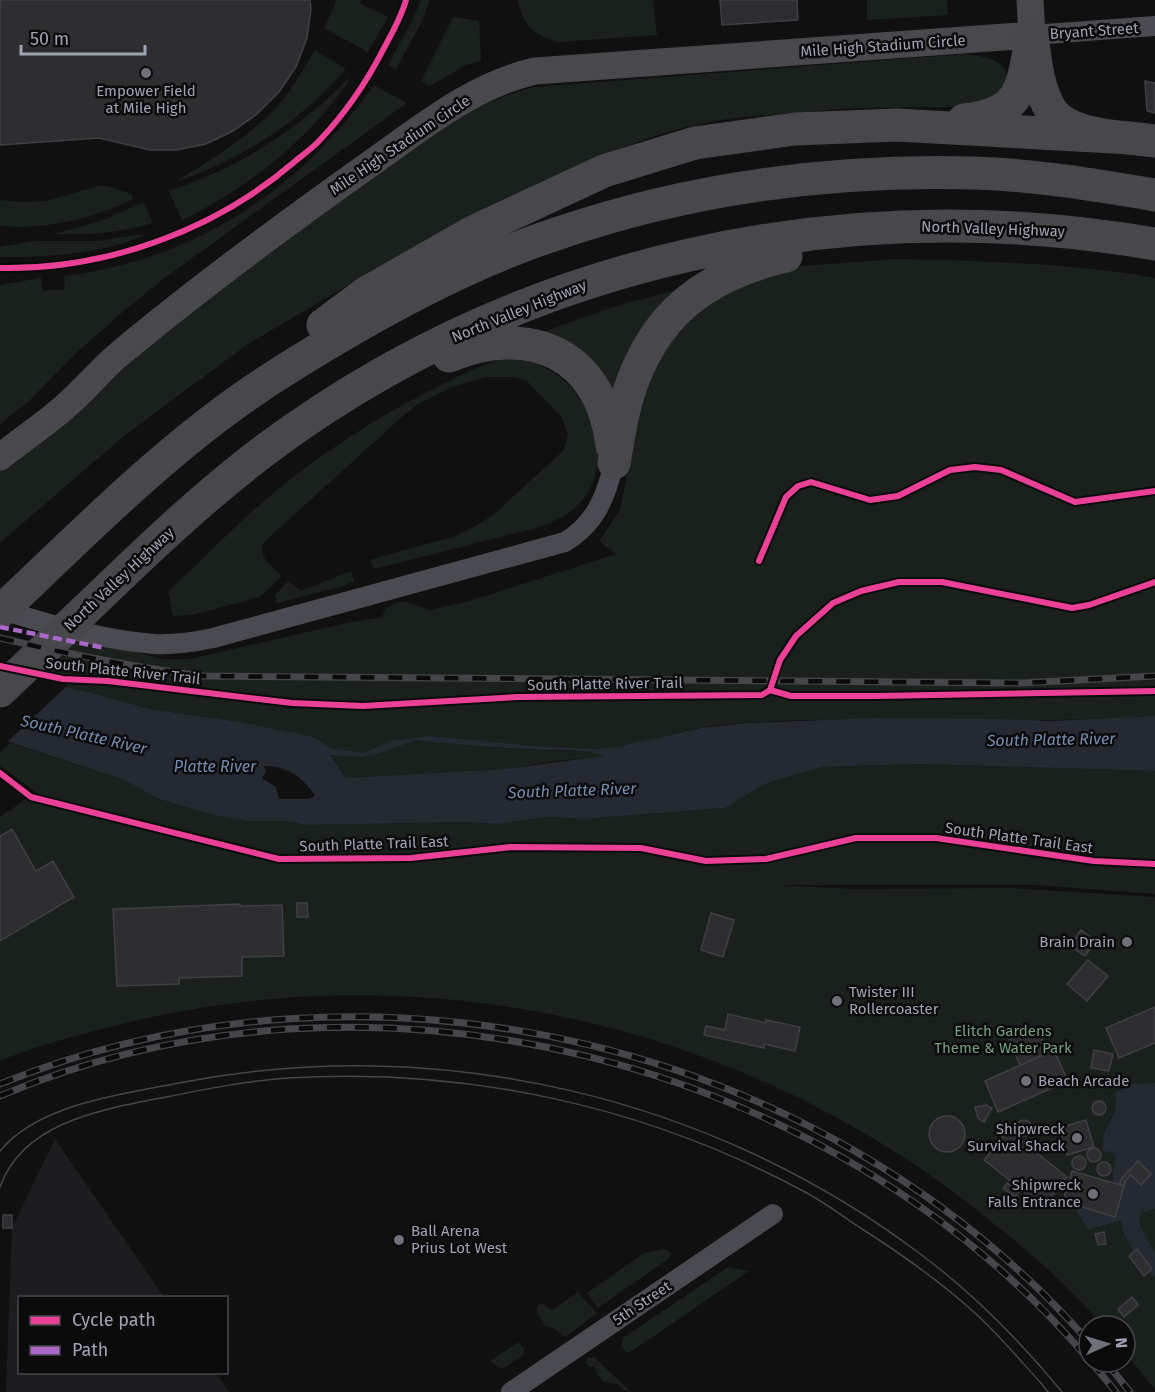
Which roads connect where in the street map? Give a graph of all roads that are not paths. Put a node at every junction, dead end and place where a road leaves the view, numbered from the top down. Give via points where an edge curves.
1 (1030, 0) edge
2 (1155, 26) edge
3 (1032, 35) junction
4 (881, 126) junction
5 (1143, 140) edge
6 (1155, 195) edge
7 (1081, 233) junction
8 (1155, 244) edge
9 (191, 437) junction
10 (268, 448) junction
11 (0, 457) edge
12 (614, 464) junction
13 (0, 611) edge
14 (34, 660) junction
15 (0, 691) edge
16 (0, 698) edge
17 (773, 1214) dead end
18 (511, 1392) edge

1 - 3 street
2 - 3 street, Bryant Street
3 - 4 highway via 1020,87 1008,108 980,118
3 - 5 highway via 1044,98 1058,118 1094,133
3 - 11 street, Mile High Stadium Circle via 535,71 505,80 439,115 312,205 115,358 68,405
4 - 5 highway
4 - 9 highway via 795,129 695,142 604,171 471,233 366,293 266,367
6 - 9 highway via 1030,177 907,174 776,183 640,209 554,234 438,283 281,372
7 - 8 highway, North Valley Highway
7 - 10 highway, North Valley Highway via 973,226 870,228 761,241 618,272 460,333 358,388
7 - 12 highway via 1000,232 924,237 794,254 724,276 683,304 647,350 628,395
9 - 13 highway via 120,497
10 - 12 highway via 429,364 483,345 516,342 558,354 585,376 607,416
10 - 14 highway, North Valley Highway via 194,508
12 - 13 street via 602,503 592,519 565,542 213,638 153,644
14 - 15 highway, North Valley Highway
14 - 16 highway
17 - 18 street, 5th Street

